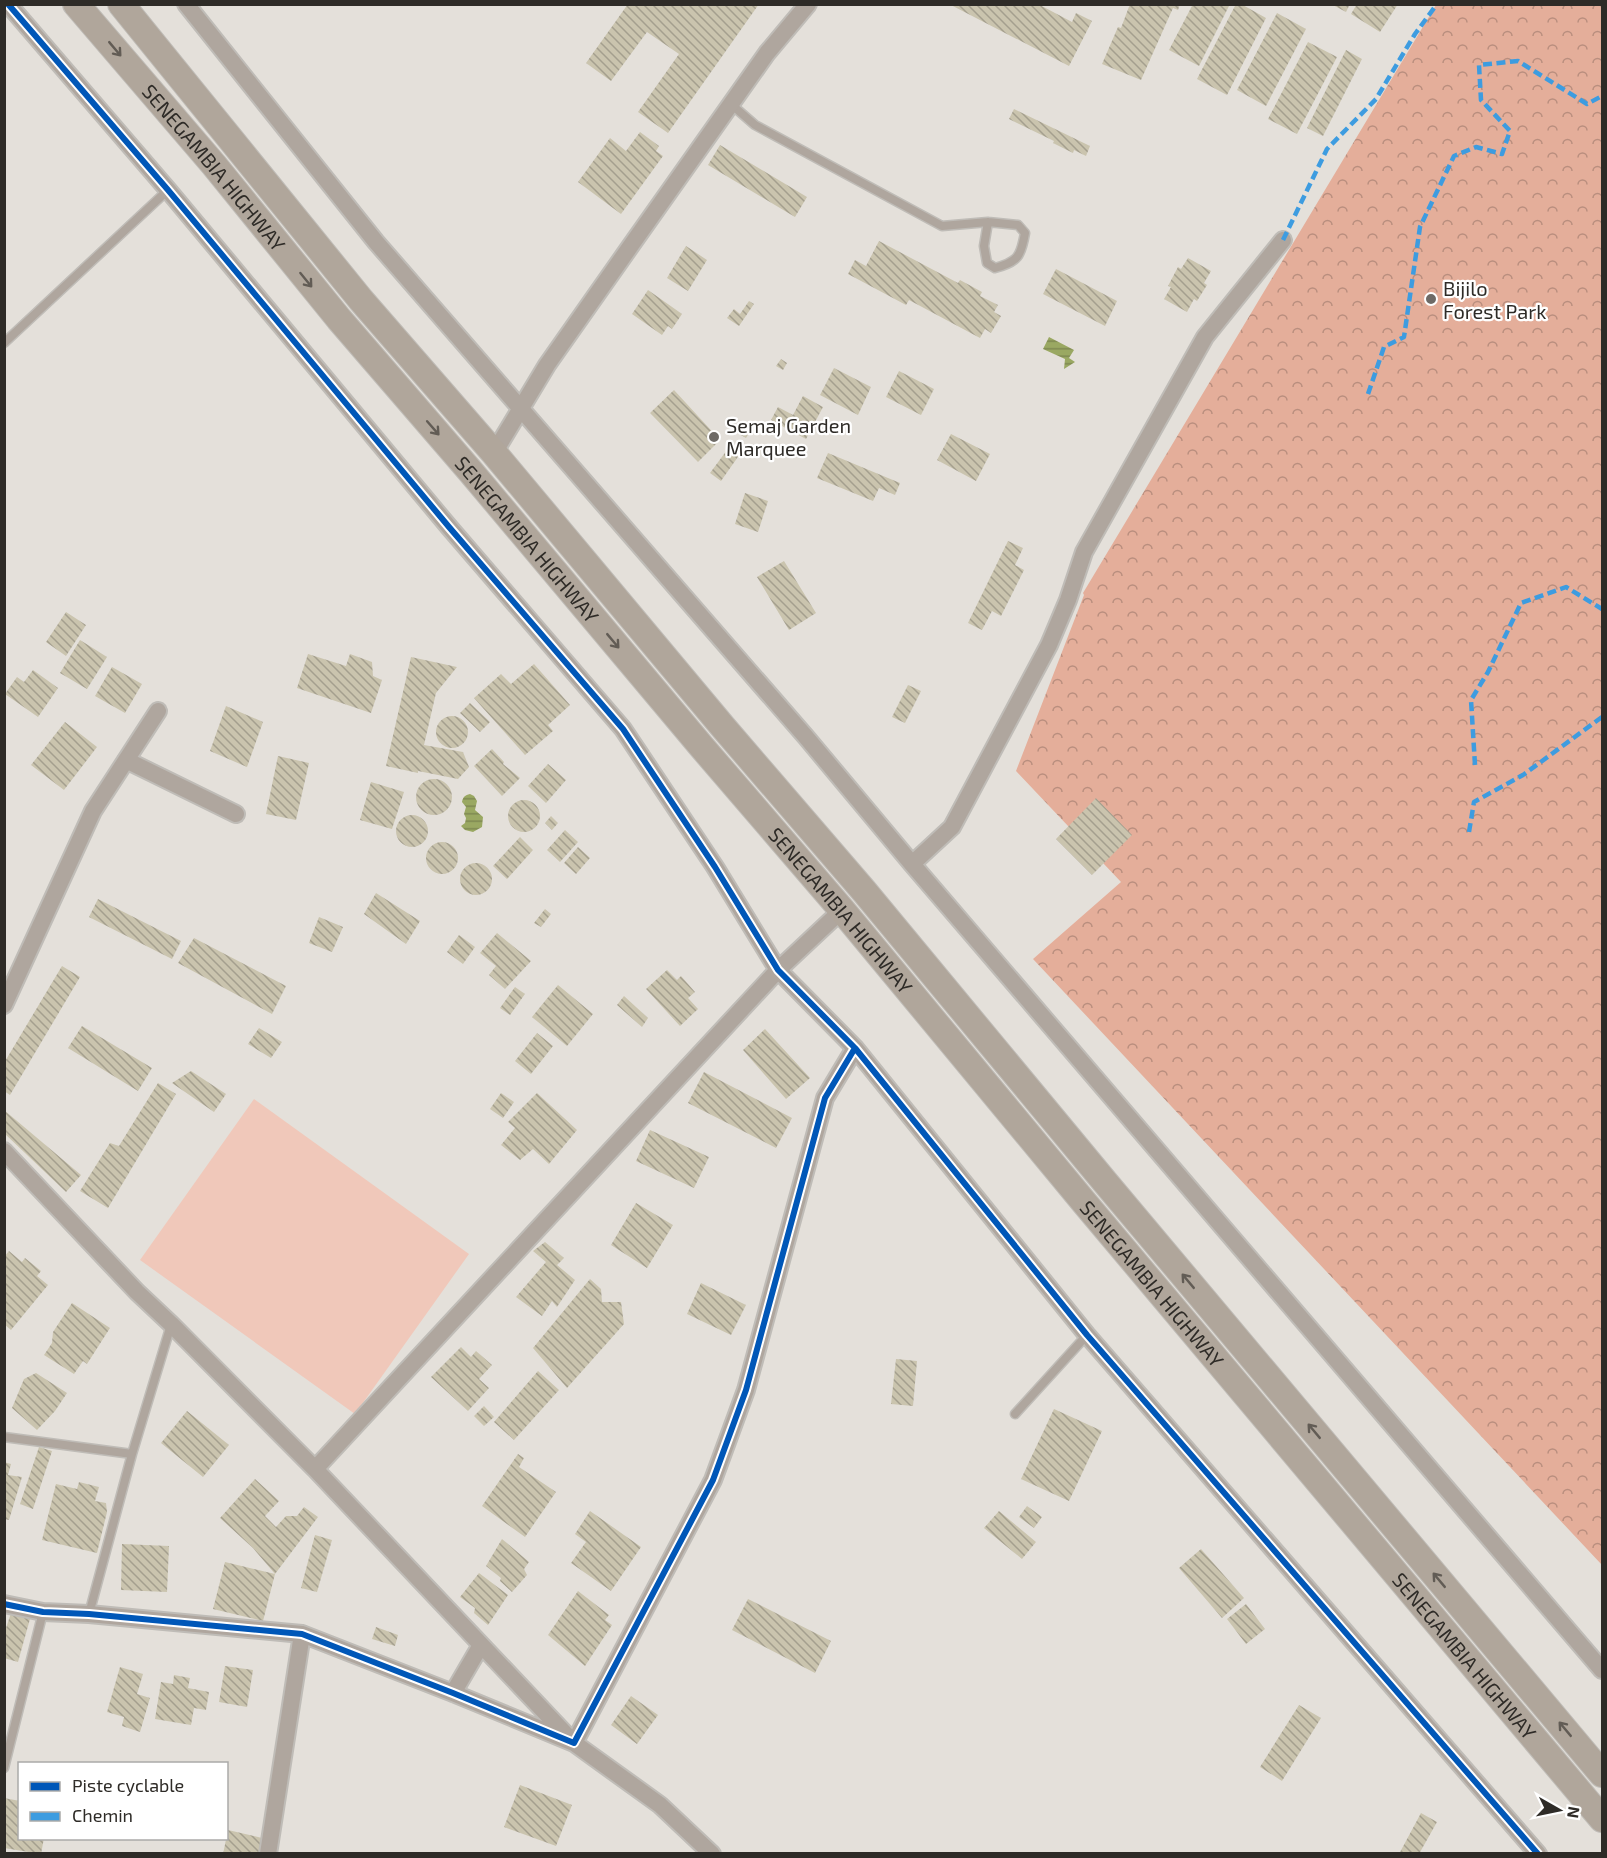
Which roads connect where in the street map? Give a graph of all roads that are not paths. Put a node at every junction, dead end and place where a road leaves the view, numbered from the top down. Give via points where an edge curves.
1 (8, 4) edge
2 (76, 4) edge
3 (121, 4) edge
4 (186, 4) edge
5 (808, 4) edge
6 (732, 105) junction
7 (168, 190) junction
8 (988, 222) junction
9 (1283, 240) dead end
10 (4, 343) edge
11 (521, 408) junction
12 (494, 453) junction
13 (158, 711) dead end
14 (126, 760) junction
15 (236, 813) dead end
16 (912, 864) junction
17 (842, 910) junction
18 (778, 970) junction
19 (4, 1005) edge
20 (855, 1048) junction
21 (4, 1151) edge
22 (171, 1324) junction
23 (1087, 1335) junction
24 (1015, 1414) dead end
25 (4, 1437) edge
26 (132, 1454) junction
27 (315, 1469) junction
28 (4, 1604) edge
29 (43, 1612) junction
30 (89, 1614) junction
31 (302, 1634) junction
32 (481, 1645) junction
33 (1602, 1670) edge
34 (453, 1692) junction
35 (574, 1743) junction
36 (4, 1768) edge
37 (1602, 1774) edge
38 (1602, 1820) edge
39 (268, 1854) edge
40 (712, 1854) edge
41 (1538, 1854) edge

1 - 7 street
2 -> 17 main road, SENEGAMBIA HIGHWAY
3 - 12 main road, SENEGAMBIA HIGHWAY via 361,300
4 - 11 street via 376,242
5 - 6 street via 767,53
6 - 8 lane via 755,125 942,226
6 - 11 street via 547,365
7 - 10 lane
7 - 18 street via 623,729
8 - 8 lane via 1018,225 1025,232 1022,248 1011,264 995,268 987,263 984,246
9 - 16 street via 1205,338 1084,552 1049,645 952,827
11 - 12 street
11 - 16 street
37 -> 12 main road, SENEGAMBIA HIGHWAY
13 - 14 street
14 - 15 street
14 - 19 street via 93,811
16 - 33 street
17 - 18 street
17 - 38 main road, SENEGAMBIA HIGHWAY
18 - 20 street
18 - 27 street
20 - 23 street
20 - 35 street via 825,1098 746,1390 713,1480
21 - 22 street
22 - 26 lane
22 - 27 street
23 - 24 lane
23 - 41 street
25 - 26 lane
26 - 30 lane
27 - 32 street
28 - 29 street
29 - 30 street
29 - 36 lane
30 - 31 street
31 - 34 street
31 - 39 street
32 - 34 street
32 - 35 street
34 - 35 street
35 - 40 street via 660,1805

